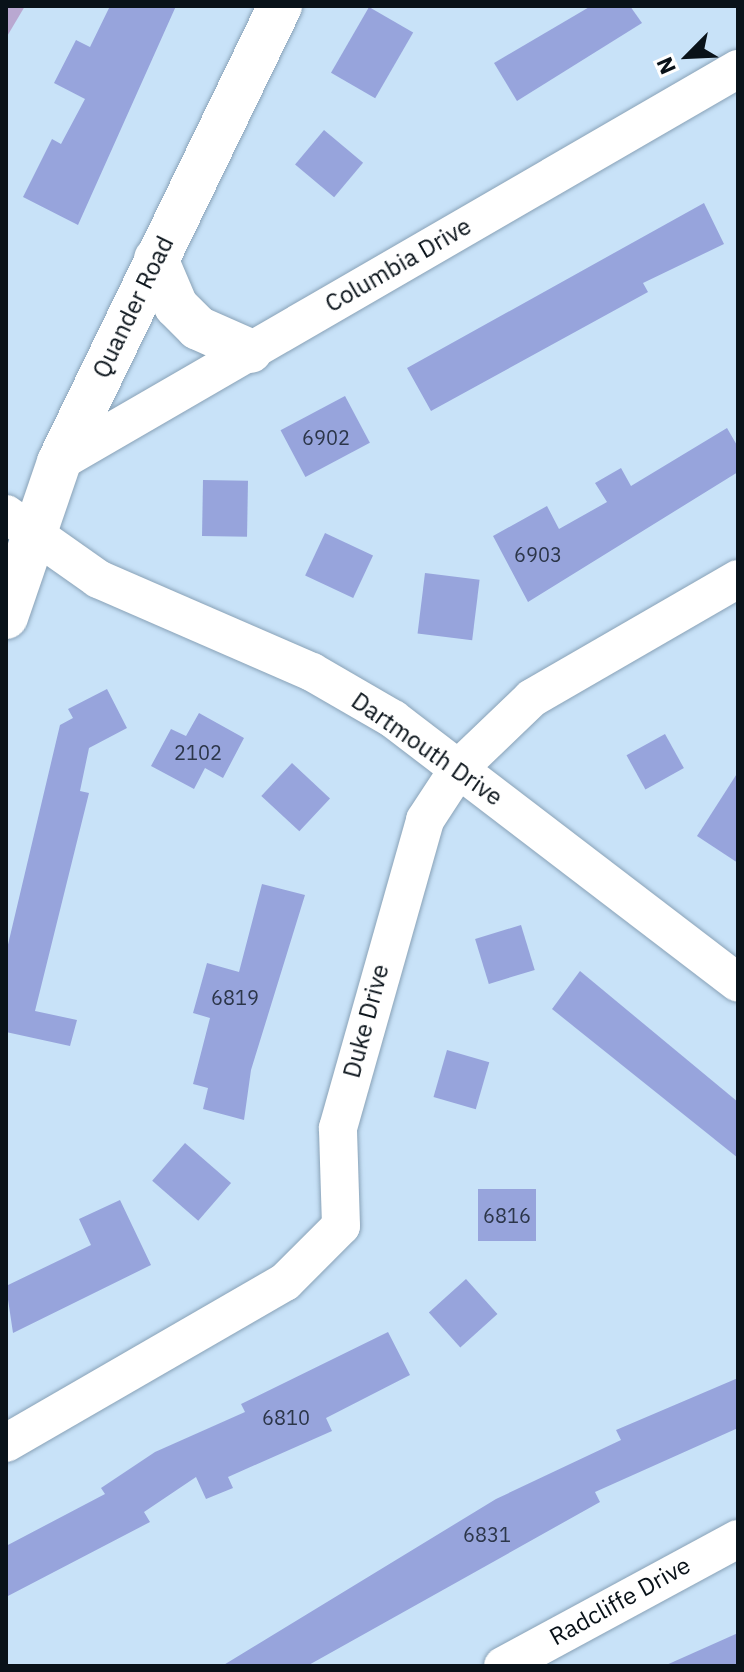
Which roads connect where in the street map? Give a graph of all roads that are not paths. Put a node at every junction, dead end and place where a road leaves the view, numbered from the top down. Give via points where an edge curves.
1 (280, 6) edge
2 (738, 69) edge
3 (156, 259) junction
4 (250, 351) junction
5 (59, 462) junction
6 (19, 524) edge
7 (738, 579) edge
8 (6, 617) edge
9 (459, 768) junction
10 (738, 983) edge
11 (6, 1443) edge
12 (738, 1539) edge
13 (503, 1666) edge

1 - 3 street, Quander Road
2 - 4 street, Columbia Drive
3 - 4 street via 176,306 198,328
3 - 5 street, Quander Road
4 - 5 street, Columbia Drive
5 - 6 street, Quander Road
6 - 8 street, Quander Road
6 - 9 street, Dartmouth Drive via 98,579 312,672
7 - 9 street, Duke Drive via 532,698
9 - 10 street, Dartmouth Drive
9 - 11 street, Duke Drive via 425,820 405,874 342,1113 341,1226 285,1282
12 - 13 street, Radcliffe Drive

